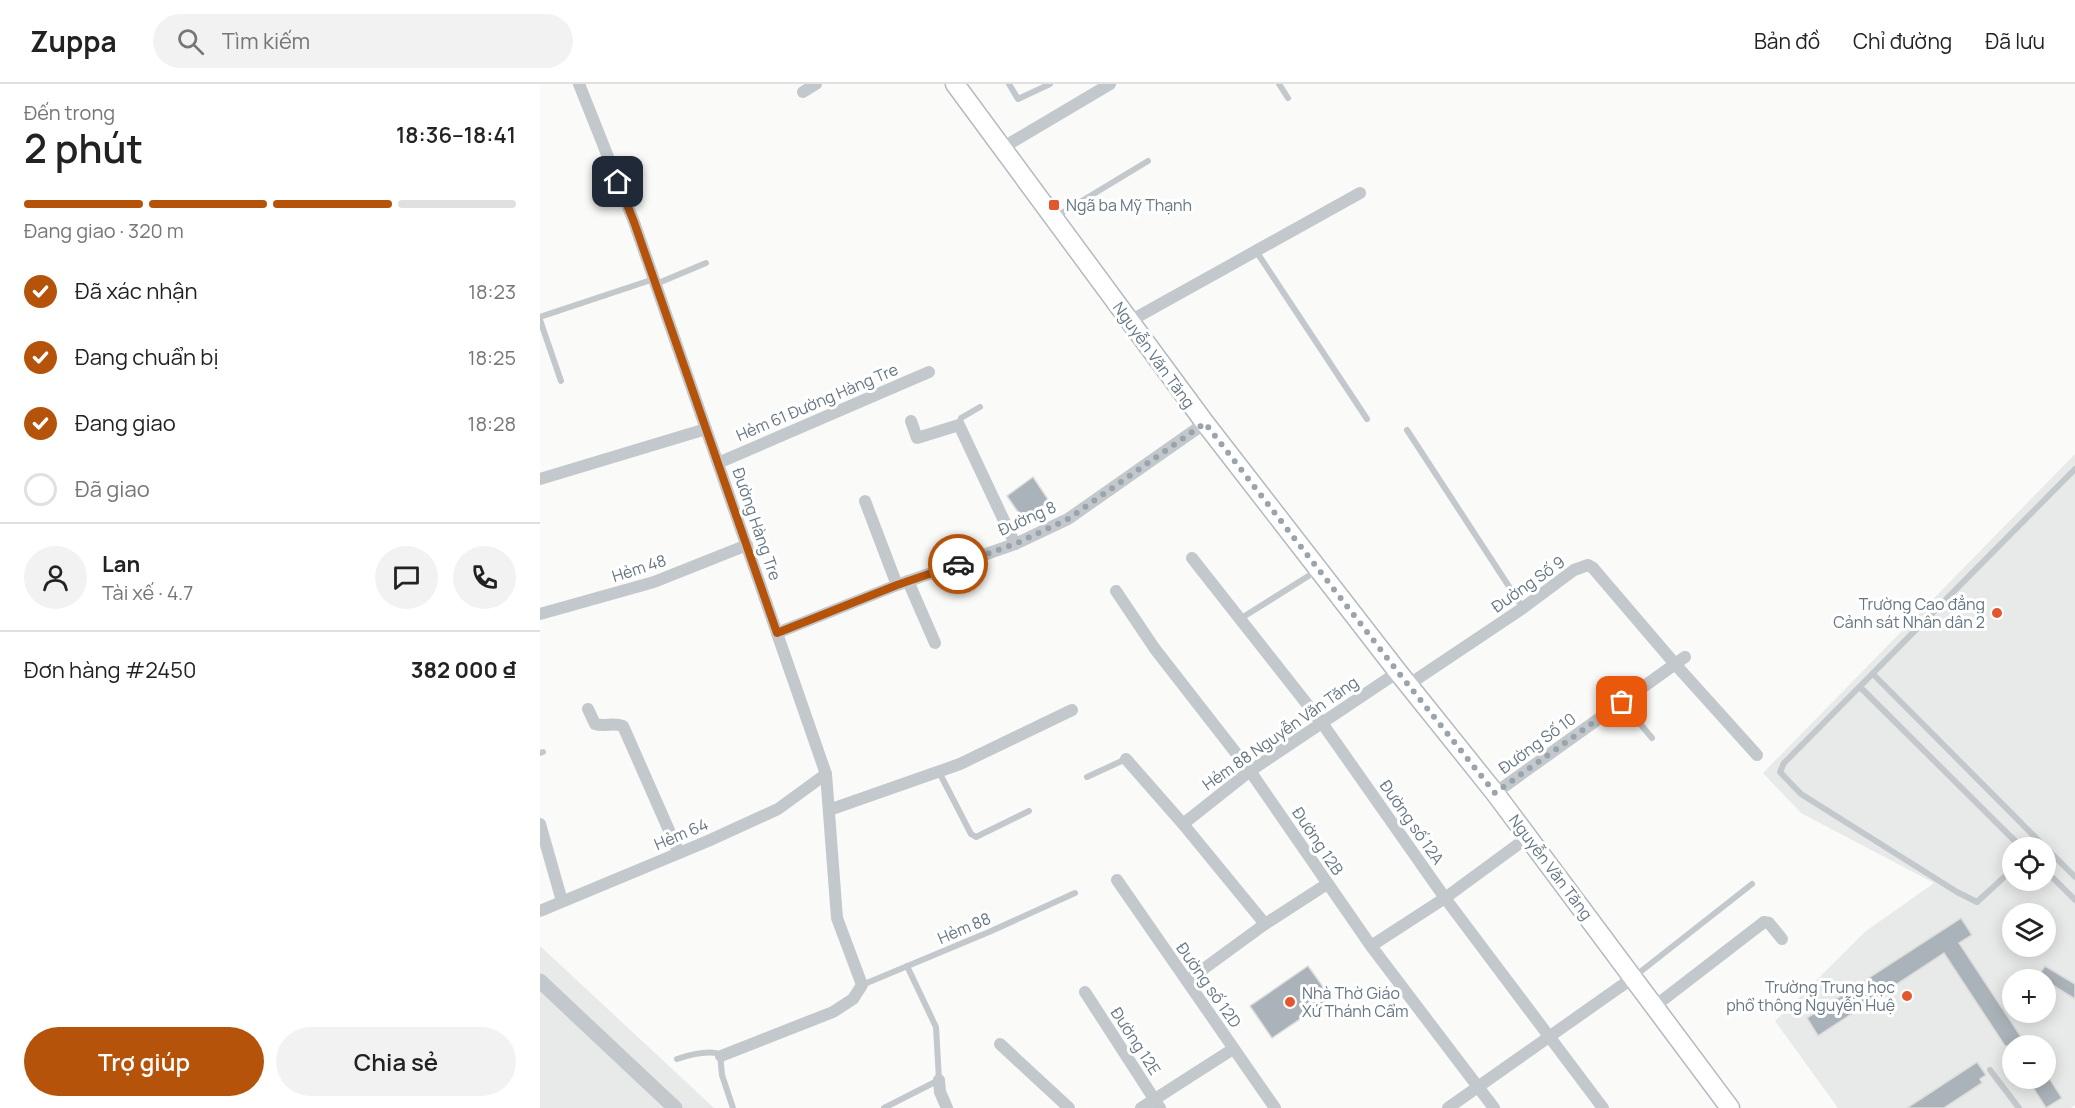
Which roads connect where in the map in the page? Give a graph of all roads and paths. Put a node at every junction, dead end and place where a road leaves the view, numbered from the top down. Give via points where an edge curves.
1 (579, 84) edge
2 (816, 84) edge
3 (955, 84) edge
4 (1009, 84) edge
5 (1050, 84) edge
6 (1110, 84) edge
7 (1279, 84) edge
8 (803, 92) dead end
9 (1288, 98) dead end
10 (1002, 148) junction
11 (1148, 160) dead end
12 (1360, 193) dead end
13 (1054, 218) junction
14 (1256, 251) junction
15 (706, 263) dead end
16 (655, 282) junction
17 (540, 319) edge
18 (1130, 321) junction
19 (929, 372) dead end
20 (561, 381) dead end
21 (980, 408) dead end
22 (1367, 419) dead end
23 (911, 421) dead end
24 (1205, 423) junction
25 (959, 425) junction
26 (706, 429) junction
27 (1407, 430) dead end
28 (718, 463) junction
29 (2075, 469) edge
30 (540, 479) edge
31 (866, 501) dead end
32 (1015, 544) junction
33 (747, 545) junction
34 (1191, 558) dead end
35 (1318, 569) junction
36 (903, 583) junction
37 (1116, 591) dead end
38 (1523, 608) junction
39 (540, 614) edge
40 (1240, 619) junction
41 (777, 633) junction
42 (935, 644) dead end
43 (1680, 661) junction
44 (1873, 674) junction
45 (1403, 679) junction
46 (1860, 687) junction
47 (1622, 702) junction
48 (588, 709) dead end
49 (1072, 711) dead end
50 (1322, 723) junction
51 (1652, 738) dead end
52 (1757, 755) dead end
53 (1126, 759) joint
54 (1250, 771) junction
55 (939, 772) junction
56 (826, 774) junction
57 (1087, 777) dead end
58 (1495, 793) junction
59 (829, 810) junction
60 (1029, 811) dead end
61 (540, 824) edge
62 (1183, 824) junction
63 (1528, 837) junction
64 (2011, 837) edge
65 (2033, 837) edge
66 (679, 854) junction
67 (2056, 859) edge
68 (2075, 877) edge
69 (2002, 879) edge
70 (1117, 880) dead end
71 (2056, 881) edge
72 (1327, 884) junction
73 (1752, 884) dead end
74 (1075, 893) dead end
75 (1445, 898) junction
76 (2075, 900) edge
77 (562, 901) junction
78 (540, 911) edge
79 (1265, 924) junction
80 (1782, 939) dead end
81 (1371, 946) junction
82 (907, 966) junction
83 (1634, 977) junction
84 (540, 981) edge
85 (1187, 981) junction
86 (862, 985) junction
87 (1085, 992) dead end
88 (1655, 1006) junction
89 (1551, 1037) junction
90 (1000, 1044) dead end
91 (1233, 1049) junction
92 (721, 1056) junction
93 (677, 1059) dead end
94 (1990, 1070) dead end
95 (939, 1080) junction
96 (1479, 1087) junction
97 (1157, 1104) edge
98 (675, 1108) edge
99 (733, 1108) edge
100 (884, 1108) edge
101 (947, 1108) edge
102 (1069, 1108) edge
103 (1141, 1108) edge
104 (1275, 1108) edge
105 (1448, 1108) edge
106 (1494, 1108) edge
107 (1604, 1108) edge
108 (1730, 1108) edge
109 (2019, 1108) edge

1 - 16 street, Đường Hàng Tre
2 - 8 street
3 - 10 main road, Nguyễn Văn Tăng
4 - 5 lane via 1018,99
6 - 10 street
7 - 9 lane
10 - 13 main road, Nguyễn Văn Tăng
11 - 13 lane
12 - 14 street
13 - 18 main road, Nguyễn Văn Tăng
14 - 18 street
14 - 22 lane
15 - 16 lane
16 - 17 lane
16 - 26 street, Đường Hàng Tre
17 - 20 lane
18 - 24 main road, Nguyễn Văn Tăng
19 - 28 street, Hẻm 61 Đường Hàng Tre
21 - 25 lane via 961,418
23 - 25 street via 917,438
24 - 32 street, Đường 8 via 1068,519
24 - 35 main road, Nguyễn Văn Tăng
25 - 32 street
26 - 28 street, Đường Hàng Tre
26 - 30 street
27 - 38 lane
28 - 33 street, Đường Hàng Tre
29 - 44 lane
31 - 36 street
32 - 36 street, Đường 8
33 - 39 street, Hẻm 48 via 654,582
33 - 41 street, Đường Hàng Tre
34 - 40 street, Đường số 12A
35 - 40 lane
35 - 45 main road, Nguyễn Văn Tăng
36 - 41 street, Đường 8
36 - 42 street
37 - 54 street, Đường 12B
38 - 43 street, Đường Số 9 via 1574,570 1588,565
38 - 45 street, Đường Số 9
40 - 50 street, Đường số 12A
41 - 56 street, Đường Hàng Tre
43 - 47 street, Đường Số 10
43 - 52 street
44 - 46 lane
44 - 65 lane
45 - 50 street, Hẻm 88 Nguyễn Văn Tăng
45 - 58 main road, Nguyễn Văn Tăng
46 - 64 lane
46 - 69 lane via 1784,763 1780,772 1801,794 1977,902
47 - 51 lane
47 - 58 street, Đường Số 10
48 - 66 street via 595,724 623,726
49 - 55 street
50 - 54 street, Hẻm 88 Nguyễn Văn Tăng
50 - 75 street, Đường số 12A
53 - 57 lane
53 - 62 street
54 - 62 street, Hẻm 88 Nguyễn Văn Tăng
54 - 72 street, Đường 12B
55 - 59 street
55 - 60 lane via 976,837
56 - 59 street, Đường Hàng Tre
56 - 66 street, Hẻm 64 via 778,809
58 - 63 main road, Nguyễn Văn Tăng
59 - 86 street, Đường Hàng Tre via 837,918
61 - 77 street
62 - 79 street
63 - 75 street
63 - 83 main road, Nguyễn Văn Tăng
66 - 77 street, Hẻm 64
67 - 68 lane
70 - 85 street, Đường số 12D
71 - 76 lane
72 - 79 street
72 - 81 street, Đường 12B
73 - 83 lane
74 - 82 lane, Hẻm 88
75 - 81 street
75 - 89 street, Đường số 12A
77 - 78 street, Hẻm 64
79 - 85 street
80 - 88 street via 1764,922
81 - 96 street, Đường 12B
82 - 86 lane, Hẻm 88
82 - 95 lane via 936,1027
83 - 88 main road, Nguyễn Văn Tăng
83 - 89 street
84 - 98 street
85 - 91 street, Đường số 12D
86 - 92 street via 852,999 833,1012
87 - 97 street, Đường 12E
88 - 108 main road, Nguyễn Văn Tăng
89 - 96 street
89 - 107 street, Đường số 12A
90 - 102 street
91 - 97 street
91 - 104 street, Đường số 12D
92 - 93 lane via 712,1052
92 - 99 lane
94 - 109 lane
95 - 100 lane
95 - 101 street
96 - 105 street
96 - 106 street, Đường 12B
97 - 103 street

